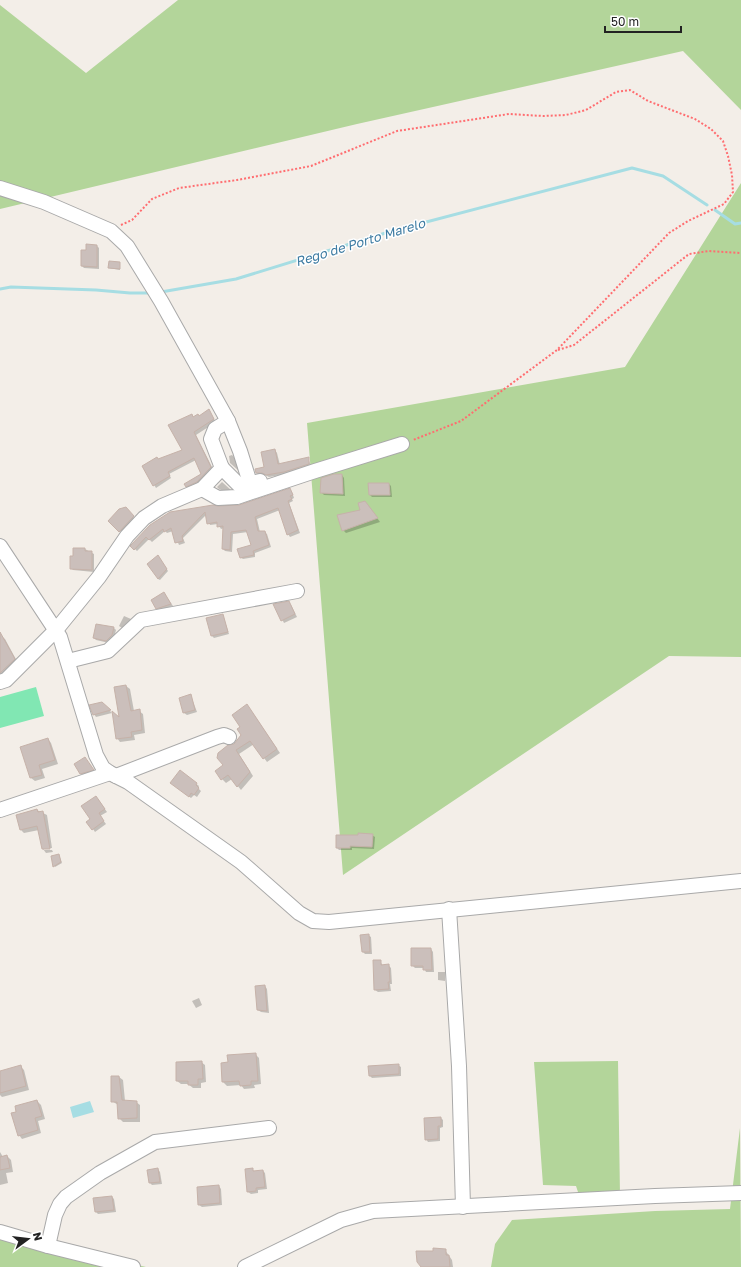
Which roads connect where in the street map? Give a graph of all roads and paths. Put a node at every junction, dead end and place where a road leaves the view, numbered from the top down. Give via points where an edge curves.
1 (0, 188) edge
2 (111, 230) junction
3 (741, 253) edge
4 (557, 350) junction
5 (228, 421) junction
6 (402, 444) joint
7 (222, 468) junction
8 (315, 471) junction
9 (250, 483) junction
10 (202, 489) junction
11 (0, 546) edge
12 (297, 591) dead end
13 (56, 630) junction
14 (68, 661) junction
15 (0, 682) edge
16 (230, 737) dead end
17 (113, 775) junction
18 (0, 810) edge
19 (741, 881) edge
20 (449, 909) junction
21 (269, 1128) dead end
22 (741, 1193) edge
23 (463, 1207) junction
24 (0, 1232) edge
25 (48, 1246) junction
26 (133, 1267) edge
27 (245, 1267) edge

1 - 2 street via 44,202
2 - 4 path via 132,220 152,199 179,188 311,166 397,131 508,114 566,115 586,110 616,92 630,90 648,101 695,119 711,129 725,146 733,192 724,204 712,208 669,233
2 - 5 street via 127,246 152,286
3 - 4 path via 708,251 689,254 574,345
4 - 6 path via 461,421
5 - 7 street via 215,429 211,439
5 - 9 street
6 - 8 street
7 - 9 street via 240,486
7 - 10 street
8 - 9 street via 304,470
8 - 10 street via 237,497 218,498
10 - 13 street via 162,506 144,518 127,536 99,577
11 - 13 street
12 - 14 street via 141,620 108,651
13 - 14 street
13 - 15 street via 6,680
14 - 17 street via 96,754 103,768
16 - 17 street via 217,737
17 - 18 street
17 - 20 street via 128,782 241,862 299,913 313,921 329,922
19 - 20 street
20 - 23 street via 459,1066
21 - 25 street via 155,1142 100,1173 66,1197 55,1216
22 - 23 street
23 - 27 street via 359,1214 341,1220
24 - 25 street
25 - 26 street

